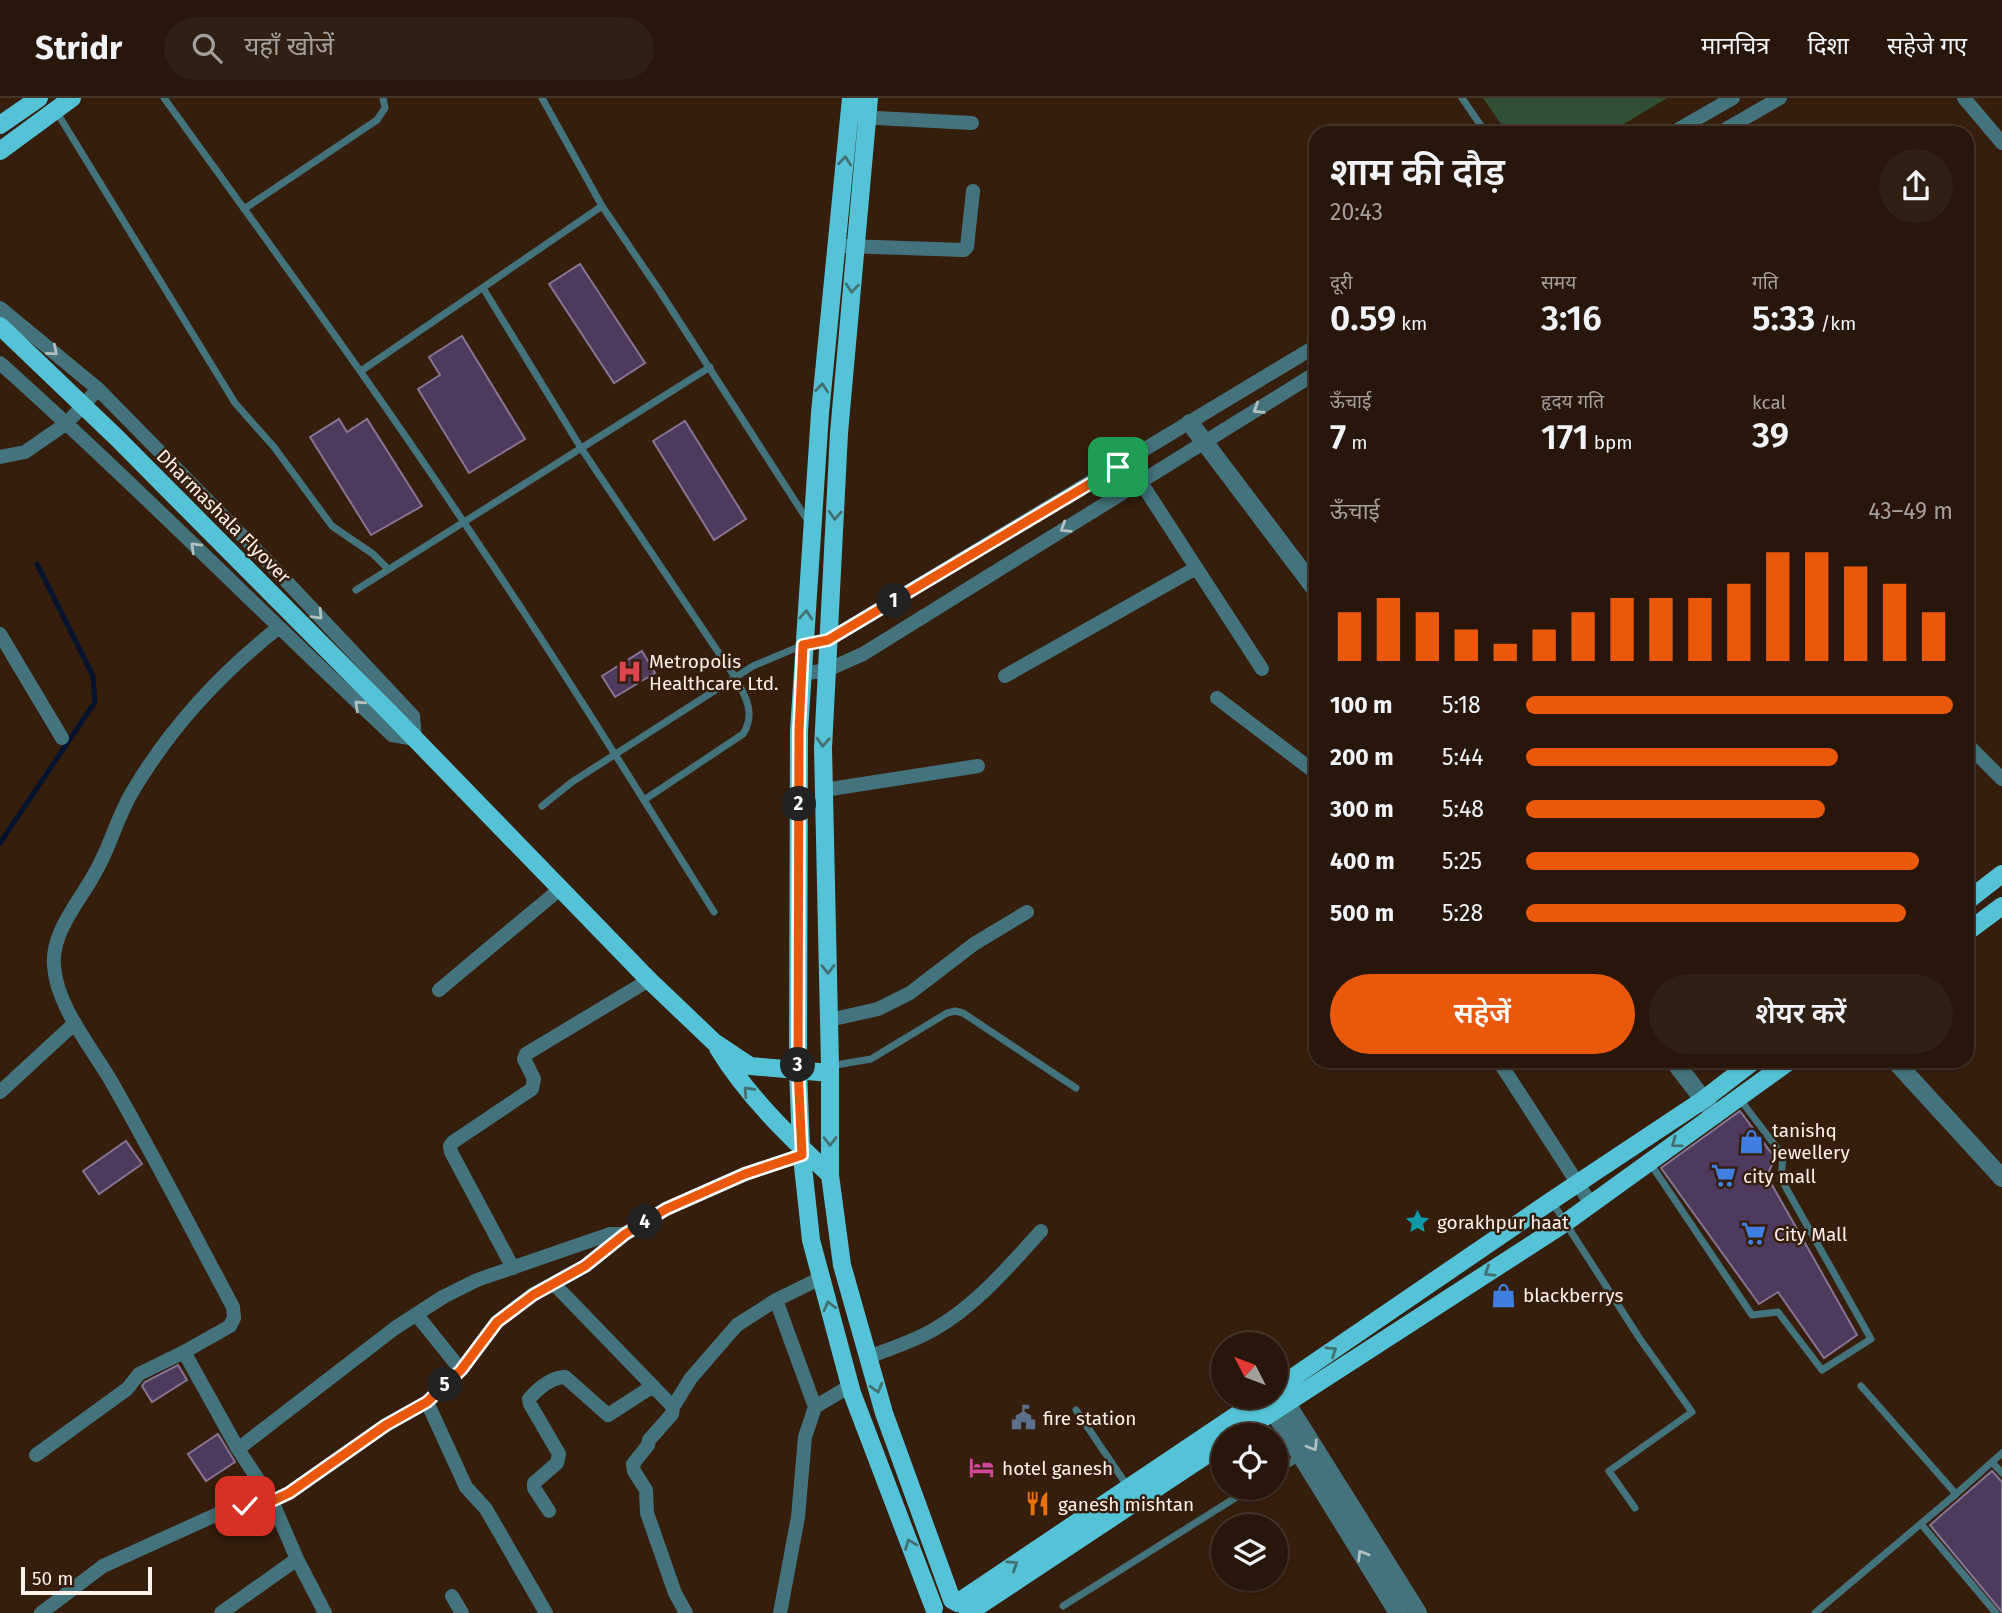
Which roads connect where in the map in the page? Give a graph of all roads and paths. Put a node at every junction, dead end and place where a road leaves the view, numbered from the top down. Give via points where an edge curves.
1 (38, 98) edge
2 (72, 98) edge
3 (163, 98) edge
4 (383, 98) edge
5 (542, 98) edge
6 (1462, 98) edge
7 (1733, 98) edge
8 (1964, 98) edge
9 (1777, 99) edge
10 (858, 105) edge
11 (56, 110) junction
12 (972, 123) dead end
13 (0, 125) edge
14 (1481, 126) edge
15 (1684, 126) edge
16 (1731, 126) edge
17 (2002, 143) edge
18 (0, 151) edge
19 (973, 191) dead end
20 (602, 206) junction
21 (243, 209) junction
22 (836, 245) junction
23 (856, 247) junction
24 (483, 288) junction
25 (0, 308) edge
26 (0, 326) edge
27 (1309, 350) edge
28 (0, 363) edge
29 (710, 367) junction
30 (361, 371) junction
31 (1309, 377) edge
32 (98, 389) junction
33 (67, 423) junction
34 (1190, 423) junction
35 (1204, 442) junction
36 (581, 448) junction
37 (0, 457) edge
38 (1140, 481) junction
39 (464, 522) junction
40 (812, 526) junction
41 (1196, 568) junction
42 (388, 569) junction
43 (1309, 581) edge
44 (356, 590) dead end
45 (278, 628) junction
46 (0, 634) edge
47 (828, 640) junction
48 (803, 645) junction
49 (1262, 669) dead end
50 (827, 670) junction
51 (802, 674) junction
52 (735, 677) junction
53 (1005, 677) dead end
54 (1217, 698) dead end
55 (62, 737) dead end
56 (415, 739) junction
57 (1974, 751) edge
58 (615, 754) junction
59 (978, 766) dead end
60 (1309, 768) edge
61 (2002, 779) edge
62 (824, 790) junction
63 (644, 800) junction
64 (542, 806) dead end
65 (2002, 874) edge
66 (560, 889) junction
67 (1974, 896) edge
68 (2002, 906) edge
69 (714, 912) dead end
70 (1027, 912) dead end
71 (1974, 927) edge
72 (649, 980) junction
73 (439, 990) dead end
74 (829, 1020) junction
75 (75, 1023) junction
76 (714, 1042) junction
77 (1503, 1068) edge
78 (1679, 1068) edge
79 (1745, 1068) edge
80 (1780, 1068) edge
81 (1901, 1068) edge
82 (798, 1069) junction
83 (830, 1070) junction
84 (1076, 1088) dead end
85 (0, 1092) edge
86 (1739, 1098) junction
87 (1703, 1100) junction
88 (1714, 1115) junction
89 (802, 1151) junction
90 (1650, 1162) junction
91 (830, 1175) junction
92 (2002, 1178) edge
93 (1578, 1184) junction
94 (1551, 1201) junction
95 (1591, 1204) junction
96 (1565, 1223) junction
97 (1041, 1231) dead end
98 (625, 1234) junction
99 (513, 1268) junction
100 (821, 1278) junction
101 (554, 1284) junction
102 (776, 1300) junction
103 (416, 1314) junction
104 (184, 1352) junction
105 (868, 1357) junction
106 (461, 1370) junction
107 (653, 1386) junction
108 (850, 1386) junction
109 (1288, 1387) edge
110 (1861, 1387) dead end
111 (1288, 1389) edge
112 (427, 1402) junction
113 (673, 1407) junction
114 (815, 1407) junction
115 (1255, 1409) edge
116 (1262, 1409) edge
117 (1279, 1409) edge
118 (1282, 1409) edge
119 (1076, 1410) dead end
120 (1249, 1423) edge
121 (238, 1449) junction
122 (1211, 1451) edge
123 (2002, 1453) edge
124 (36, 1455) dead end
125 (1300, 1457) junction
126 (1992, 1462) junction
127 (1288, 1464) edge
128 (2002, 1473) edge
129 (1128, 1488) junction
130 (1956, 1494) junction
131 (1232, 1500) edge
132 (272, 1501) junction
133 (1635, 1507) dead end
134 (549, 1511) dead end
135 (1921, 1524) junction
136 (297, 1559) junction
137 (452, 1596) dead end
138 (1063, 1606) dead end
139 (960, 1607) edge
140 (933, 1610) edge
141 (41, 1613) edge
142 (221, 1613) edge
143 (325, 1613) edge
144 (462, 1613) edge
145 (547, 1613) edge
146 (686, 1613) edge
147 (780, 1613) edge
148 (1398, 1613) edge
149 (1419, 1613) edge
150 (1815, 1613) edge
151 (1996, 1613) edge

1 - 13 main road
2 - 11 main road
3 - 21 lane
4 - 21 lane via 385,108 377,120
5 - 20 lane
6 - 14 lane
7 - 15 street
8 - 17 street
9 - 16 street
10 - 12 street
22 -> 10 main road
10 - 23 main road
11 - 18 main road
11 - 42 lane via 235,403 332,526
19 - 23 street via 964,250
20 - 24 lane
20 - 29 lane
21 - 30 lane
22 - 23 street
40 -> 22 main road
23 -> 47 main road via 839,433
24 - 30 lane
24 - 36 lane
25 -> 32 street
26 - 56 main road, Dharmashala Flyover, bridge
27 - 34 street
28 - 33 street
29 - 36 lane
29 - 40 lane
30 - 39 lane
31 -> 35 street
32 - 33 street
32 -> 56 street via 413,716
33 - 37 street via 25,452
45 -> 33 street
34 - 35 street
34 - 47 street
35 - 38 street
35 - 43 street
36 - 39 lane
36 - 52 lane
38 - 41 street
38 -> 50 street via 863,654
39 - 42 lane
39 - 58 lane
48 -> 40 main road
41 - 49 street
41 - 53 street
42 - 44 lane
56 -> 45 street via 392,736
45 - 75 street via 243,656 176,726 132,791 54,948 57,985
46 - 55 street
47 - 48 street
47 - 50 main road
48 - 51 main road
48 - 52 lane
50 - 51 street
50 -> 62 main road
51 - 82 main road
52 - 58 lane
52 - 63 lane via 748,707 750,723 743,734
54 - 60 street
56 - 66 main road, Dharmashala Flyover
57 - 61 street
58 - 63 lane
58 - 64 lane
59 - 62 street
62 -> 74 main road
63 - 69 lane
65 - 67 main road
66 - 72 main road, Dharmashala Flyover
66 - 73 street
68 - 71 main road
70 - 74 street via 974,944 910,993 878,1010
72 - 76 main road, Dharmashala Flyover
72 - 99 street via 526,1054 534,1079 532,1089 450,1146
74 - 83 main road
75 - 85 street
75 - 104 street via 233,1307 230,1326
76 - 82 main road via 750,1066
89 -> 76 main road via 736,1078
77 - 93 street
78 - 87 street
79 - 87 main road
80 - 86 main road
81 - 92 street
82 - 83 main road
82 - 89 main road
83 - 84 lane via 871,1059 955,1011
83 -> 91 main road
86 - 88 main road
86 - 90 lane via 1783,1156 1781,1179 1871,1339 1822,1370 1778,1312 1752,1315
87 - 88 street
87 - 93 main road
88 -> 90 main road
89 - 91 main road
89 - 98 street via 666,1209
89 - 100 main road via 811,1240
90 - 95 main road
91 - 105 main road via 842,1265
93 - 94 main road
93 - 95 street
94 - 96 lane
109 -> 94 main road
95 - 96 main road
96 -> 111 main road
96 - 133 lane via 1692,1412 1609,1471
97 - 105 street via 980,1296 951,1319
98 - 99 street via 610,1234
98 - 101 street
99 - 103 street via 477,1280
100 - 102 street
108 -> 100 main road
101 - 106 street via 497,1322
101 - 107 street
102 - 113 street via 737,1325 691,1378
102 - 114 street
103 - 106 street
103 - 121 street
104 - 121 street
104 - 124 street via 139,1374 127,1389
105 -> 139 main road via 884,1413
106 - 112 street
107 - 113 street
107 - 134 street via 608,1415 565,1377 554,1379 532,1395 530,1404 559,1454 557,1463 534,1483
108 - 114 street
140 -> 108 main road
110 - 130 lane
112 - 132 street
112 - 145 street via 466,1487 486,1509
113 - 146 street via 633,1464 646,1490 647,1513
114 - 147 street via 805,1437 798,1517
115 - 129 main road
116 - 120 main road
117 - 125 street
118 -> 149 street
119 - 129 lane
121 - 132 street
122 - 139 main road
123 - 126 lane
125 - 127 lane
148 -> 125 street
126 - 128 lane
126 - 130 lane
139 -> 129 main road
130 - 135 lane
131 - 138 lane
132 - 136 street
132 - 141 street via 231,1508 103,1566
135 - 150 lane
135 - 151 lane
136 - 142 street
136 - 143 street
137 - 144 street
139 - 140 main road via 942,1601

